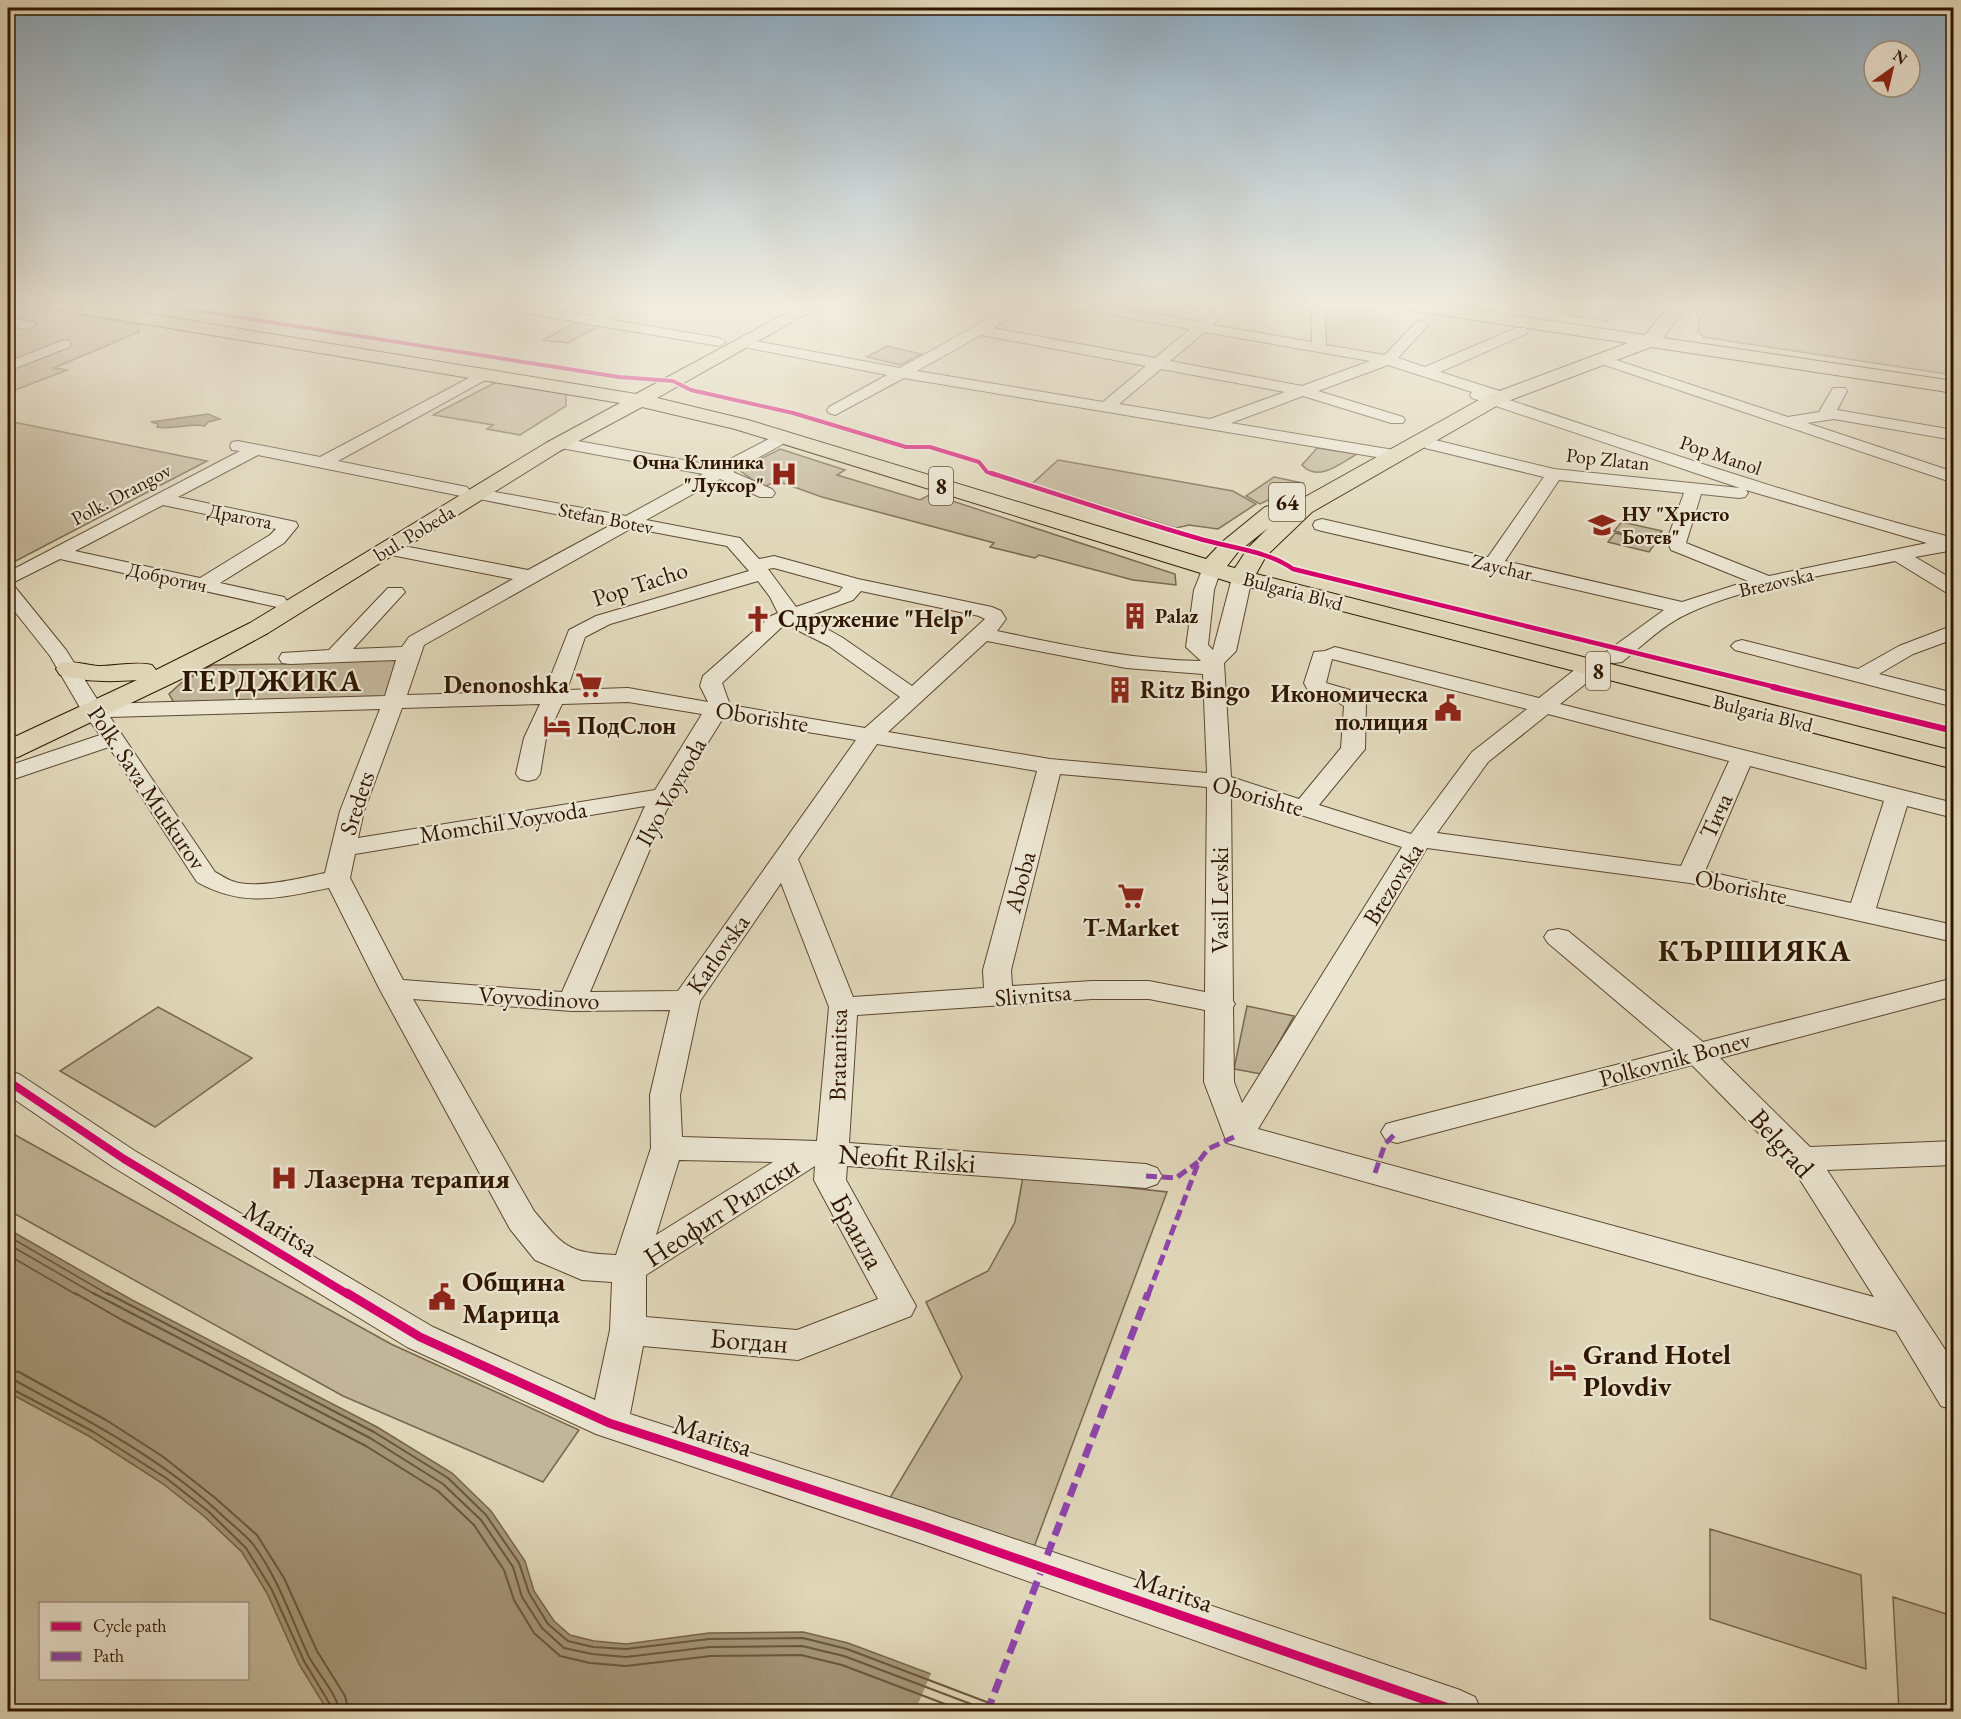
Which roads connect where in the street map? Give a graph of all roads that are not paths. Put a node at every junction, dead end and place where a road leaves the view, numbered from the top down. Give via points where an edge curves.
1 (467, 384) edge
2 (540, 384) edge
3 (590, 384) edge
4 (655, 384) edge
5 (660, 384) edge
6 (883, 384) edge
7 (972, 384) edge
8 (1133, 384) edge
9 (1266, 384) edge
10 (1316, 384) edge
11 (1459, 384) edge
12 (1518, 384) edge
13 (1525, 384) edge
14 (1675, 384) edge
15 (1937, 384) edge
16 (1953, 387) edge
17 (1299, 390) junction
18 (1839, 391) dead end
19 (642, 393) junction
20 (612, 396) junction
21 (1490, 396) junction
22 (1107, 406) junction
23 (836, 411) dead end
24 (1825, 416) junction
25 (1397, 420) dead end
26 (1788, 422) junction
27 (1212, 424) junction
28 (1953, 435) edge
29 (782, 437) junction
30 (561, 443) junction
31 (1431, 444) dead end
32 (246, 448) joint
33 (1385, 454) junction
34 (322, 463) junction
35 (719, 472) junction
36 (1554, 474) junction
37 (1953, 478) edge
38 (1694, 489) junction
39 (470, 493) junction
40 (766, 493) dead end
41 (1784, 498) junction
42 (160, 499) junction
43 (629, 521) junction
44 (1323, 525) dead end
45 (1953, 544) edge
46 (388, 549) junction
47 (57, 553) junction
48 (1899, 555) junction
49 (1215, 563) junction
50 (1493, 565) junction
51 (758, 570) junction
52 (1246, 572) junction
53 (532, 577) junction
54 (8, 579) edge
55 (1767, 582) junction
56 (856, 584) junction
57 (203, 585) junction
58 (1953, 589) edge
59 (8, 591) edge
60 (395, 592) dead end
61 (277, 601) junction
62 (1683, 608) junction
63 (789, 616) junction
64 (1953, 631) edge
65 (982, 634) junction
66 (1742, 646) dead end
67 (409, 653) junction
68 (335, 656) junction
69 (1614, 657) junction
70 (290, 658) dead end
71 (1213, 664) junction
72 (69, 669) junction
73 (1590, 669) junction
74 (151, 675) junction
75 (1861, 676) junction
76 (912, 696) junction
77 (554, 697) junction
78 (1953, 699) edge
79 (394, 701) junction
80 (90, 704) junction
81 (1542, 706) junction
82 (154, 708) junction
83 (717, 711) junction
84 (8, 734) edge
85 (872, 734) junction
86 (114, 738) junction
87 (1953, 741) edge
88 (8, 751) edge
89 (1743, 756) junction
90 (1953, 760) edge
91 (1050, 766) junction
92 (8, 774) edge
93 (528, 774) dead end
94 (1219, 781) junction
95 (663, 796) junction
96 (1898, 796) junction
97 (1304, 809) junction
98 (1953, 811) edge
99 (1419, 842) junction
100 (343, 848) junction
101 (785, 859) junction
102 (1690, 875) junction
103 (337, 878) junction
104 (1861, 914) junction
105 (1953, 934) edge
106 (1558, 937) dead end
107 (1953, 987) edge
108 (393, 988) junction
109 (999, 998) junction
110 (686, 1000) junction
111 (572, 1002) junction
112 (1221, 1004) junction
113 (843, 1007) junction
114 (1697, 1053) junction
115 (8, 1081) edge
116 (1397, 1132) dead end
117 (1238, 1135) junction
118 (667, 1148) junction
119 (823, 1153) junction
120 (1953, 1153) edge
121 (1803, 1159) junction
122 (1146, 1176) dead end
123 (629, 1269) junction
124 (899, 1306) joint
125 (1908, 1320) junction
126 (628, 1330) junction
127 (1953, 1395) edge
128 (609, 1422) junction
129 (1460, 1712) edge

1 - 34 street
2 - 20 main road, 8
3 - 19 main road, Bulgaria Blvd / 8
4 - 19 main road, bul. Pobeda
5 - 19 main road, bul. Pobeda
6 - 23 street
7 - 22 street
8 - 22 street
9 - 17 street
10 - 17 street
11 - 21 street, Pop Manol
12 - 21 main road, 64
13 - 21 main road, 64
14 - 26 street
15 - 16 main road
17 - 25 street
17 - 27 street
18 - 24 street
19 - 20 main road, 8
19 - 29 main road, Bulgaria Blvd / 8
19 - 30 main road, bul. Pobeda
19 - 49 main road, 8 via 754,417
20 - 39 main road, bul. Pobeda
21 - 33 main road, 64
21 - 41 street, Pop Manol
22 - 27 street
24 - 26 street
24 - 28 street via 1834,414
26 - 37 street
27 - 33 street
29 - 35 street, Sredets
29 - 49 main road, Bulgaria Blvd / 8
30 - 35 street
30 - 39 main road, bul. Pobeda
31 - 36 street, Pop Zlatan
32 - 34 street, Stefan Botev
32 - 42 street, Polk. Drangov
33 - 49 main road, 64 via 1281,505
33 - 52 main road, 64 via 1291,517 1256,553
34 - 39 street, Stefan Botev
35 - 40 street
35 - 43 street, Sredets
36 - 38 street, Pop Zlatan
36 - 50 street
38 - 41 street, Pop Zlatan
38 - 55 street via 1676,540 1678,546
39 - 43 street, Stefan Botev
39 - 46 main road, bul. Pobeda
39 - 61 main road, bul. Pobeda
41 - 45 street, Pop Manol
42 - 47 street, Polk. Drangov
42 - 57 street, Драгота via 289,526 277,539
43 - 51 street, Stefan Botev via 733,542
43 - 53 street, Sredets
44 - 50 street, Zaychar
45 - 48 street, Brezovska
46 - 53 street
46 - 74 main road, bul. Pobeda via 259,628
47 - 54 street, Polk. Drangov
47 - 57 street, Добротич
48 - 55 street, Brezovska
48 - 58 street
49 - 52 main road, Bulgaria Blvd / 8
49 - 71 street via 1204,590 1197,647
50 - 62 street, Zaychar
51 - 56 street via 774,562
51 - 63 street via 786,605
51 - 77 street, Pop Tacho via 603,620 576,634
52 - 69 main road, 8
52 - 71 street via 1225,651
52 - 73 main road, Bulgaria Blvd / 8
53 - 67 street, Sredets via 416,641
55 - 62 street, Brezovska
56 - 63 street, Ilyo Voyvoda via 846,596
56 - 65 street, Karlovska via 985,611 996,619
57 - 61 street, Добротич
59 - 72 street, Polk. Sava Mutkurov
60 - 68 street
61 - 74 main road, bul. Pobeda
62 - 69 street, Brezovska
63 - 76 street via 836,642
63 - 83 street, Ilyo Voyvoda via 778,620 711,681 720,704
64 - 75 street via 1906,650
65 - 71 street via 1183,668
65 - 76 street, Karlovska
66 - 75 street
67 - 68 street
67 - 79 street, Sredets
68 - 70 street
69 - 87 main road, 8
71 - 94 street, Vasil Levski
72 - 74 main road via 103,675
72 - 80 street, Polk. Sava Mutkurov
73 - 81 street, Brezovska
73 - 90 main road, Bulgaria Blvd / 8
74 - 80 main road, bul. Pobeda
74 - 82 street via 147,696
75 - 78 street
76 - 85 street, Karlovska
77 - 79 street, Oborishte
77 - 83 street, Oborishte via 628,695
77 - 93 street, Pop Tacho via 535,738
79 - 82 street, Oborishte
79 - 100 street, Sredets via 352,811
80 - 82 street, Oborishte
80 - 84 main road, bul. Pobeda
80 - 86 street, Polk. Sava Mutkurov
80 - 88 main road, bul. Pobeda
81 - 89 street
81 - 97 street via 1328,655 1315,683 1355,703 1353,749
81 - 99 street, Brezovska via 1480,757
83 - 85 street, Oborishte
83 - 95 street, Ilyo Voyvoda
85 - 91 street, Oborishte
85 - 101 street, Karlovska
86 - 92 street
86 - 103 street, Polk. Sava Mutkurov via 206,877 225,888 254,890
89 - 96 street
89 - 102 street, Тича
91 - 94 street, Oborishte
91 - 109 street, Aboba via 997,970
94 - 97 street, Oborishte
94 - 112 street, Vasil Levski
95 - 100 street, Momchil Voyvoda
95 - 111 street, Ilyo Voyvoda
96 - 98 street
96 - 104 street
97 - 99 street, Oborishte
99 - 102 street, Oborishte via 1444,841
99 - 117 street, Brezovska
100 - 103 street, Sredets
101 - 110 street, Karlovska
101 - 113 street, Bratanitsa
102 - 104 street, Oborishte
103 - 108 street
104 - 105 street, Oborishte
106 - 114 street, Belgrad
107 - 114 street, Polkovnik Bonev
108 - 111 street, Voyvodinovo
108 - 123 street via 522,1220 547,1251 582,1267
109 - 112 street, Slivnitsa via 1092,990 1149,990
109 - 113 street, Slivnitsa
110 - 111 street, Voyvodinovo
110 - 118 street, Karlovska via 665,1095
112 - 117 street, Vasil Levski via 1219,1082
113 - 119 street, Bratanitsa
114 - 116 street, Polkovnik Bonev
114 - 121 street, Belgrad
115 - 128 street, Maritsa via 124,1159 420,1337
117 - 125 street
118 - 119 street, Neofit Rilski
118 - 123 street, Karlovska
119 - 122 street, Neofit Rilski
119 - 123 street, Неофит Рилски
119 - 124 street, Браила via 830,1180
120 - 121 street
121 - 125 street, Belgrad
123 - 126 street, Karlovska
124 - 126 street, Богдан via 798,1345
125 - 127 street, Belgrad
126 - 128 street, Karlovska
128 - 129 street, Maritsa via 934,1529

